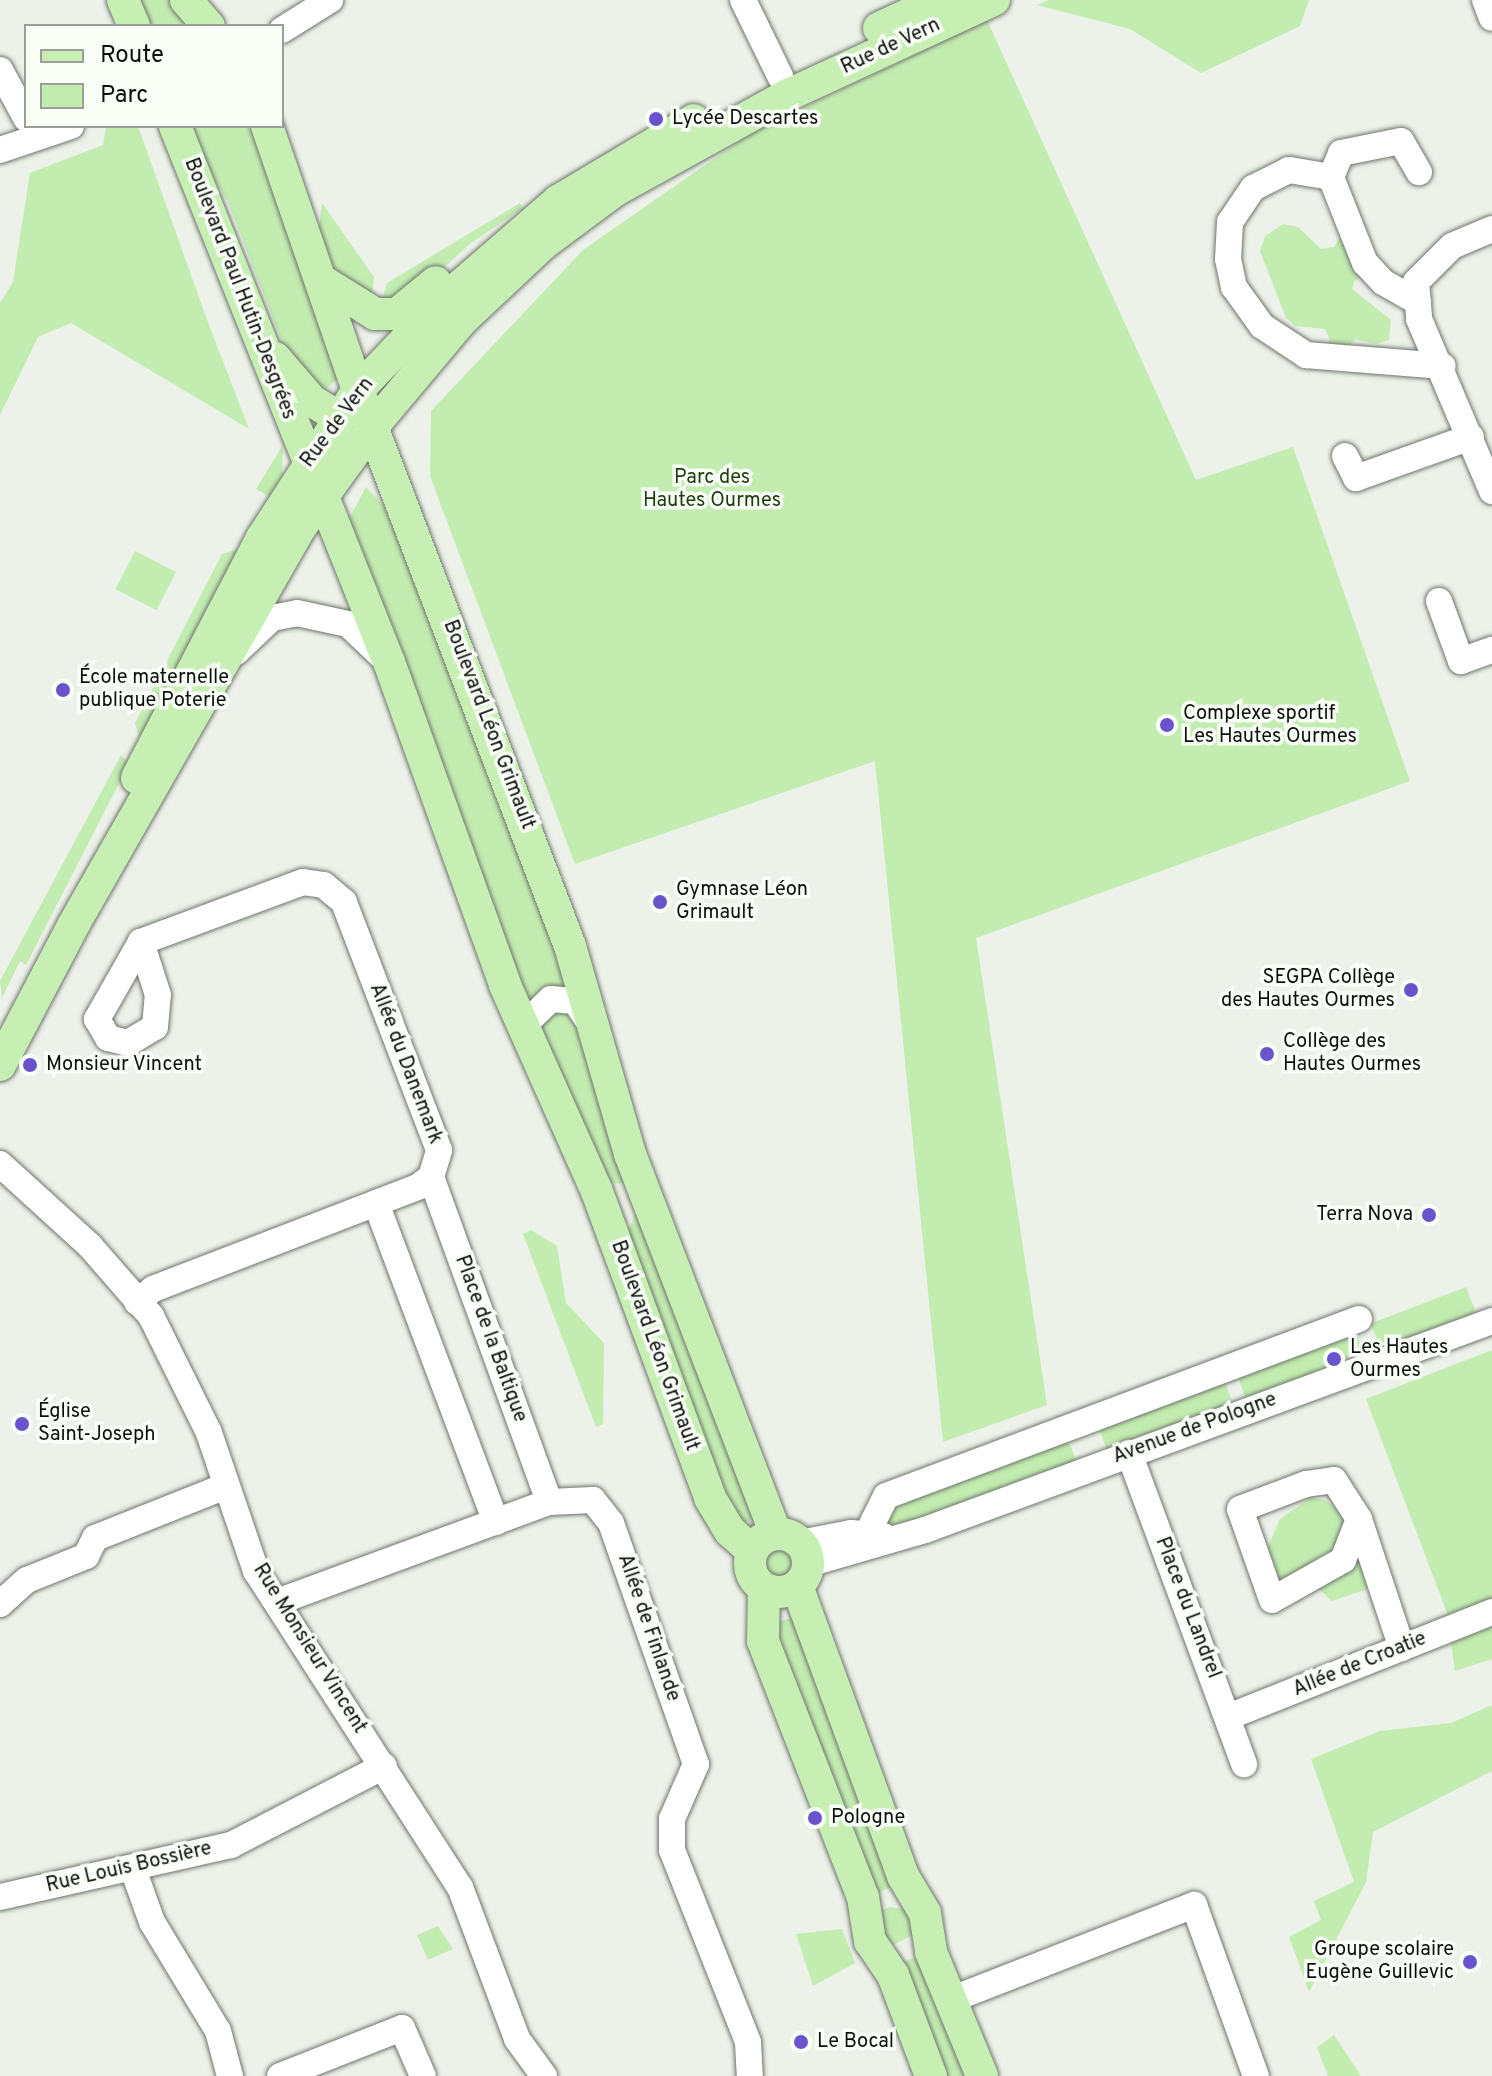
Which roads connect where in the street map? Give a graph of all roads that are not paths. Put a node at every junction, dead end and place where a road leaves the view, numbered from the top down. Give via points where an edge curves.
1 (123, 0) edge
2 (186, 0) edge
3 (330, 0) edge
4 (743, 0) edge
5 (940, 0) edge
6 (994, 0) edge
7 (1485, 0) edge
8 (1492, 18) edge
9 (133, 24) edge
10 (207, 24) edge
11 (284, 29) edge
12 (0, 70) edge
13 (784, 86) junction
14 (24, 114) edge
15 (30, 128) edge
16 (176, 128) edge
17 (268, 128) edge
18 (0, 150) edge
19 (1419, 172) dead end
20 (1331, 177) junction
21 (527, 226) junction
22 (1492, 229) edge
23 (324, 282) junction
24 (1418, 302) junction
25 (260, 335) junction
26 (1443, 366) junction
27 (358, 390) junction
28 (339, 417) junction
29 (374, 425) junction
30 (1471, 437) junction
31 (1345, 456) dead end
32 (306, 463) junction
33 (342, 469) junction
34 (1492, 491) edge
35 (321, 497) junction
36 (415, 530) junction
37 (1439, 601) dead end
38 (1492, 650) edge
39 (230, 657) junction
40 (389, 662) junction
41 (74, 924) junction
42 (141, 942) dead end
43 (593, 1028) junction
44 (529, 1044) junction
45 (0, 1065) edge
46 (0, 1164) edge
47 (431, 1177) junction
48 (376, 1203) junction
49 (137, 1302) junction
50 (1359, 1319) dead end
51 (1492, 1321) edge
52 (1129, 1453) junction
53 (226, 1486) junction
54 (549, 1502) junction
55 (1359, 1519) junction
56 (496, 1522) junction
57 (867, 1534) junction
58 (899, 1538) junction
59 (787, 1556) junction
60 (277, 1602) junction
61 (0, 1604) edge
62 (1492, 1612) edge
63 (1402, 1648) junction
64 (1228, 1717) junction
65 (1244, 1764) dead end
66 (384, 1766) junction
67 (133, 1869) junction
68 (0, 1897) edge
69 (953, 1999) junction
70 (230, 2076) edge
71 (280, 2076) edge
72 (423, 2076) edge
73 (544, 2076) edge
74 (750, 2076) edge
75 (931, 2076) edge
76 (982, 2076) edge
77 (1256, 2076) edge

1 - 9 main road
2 - 10 main road
3 - 11 street
4 - 13 street
5 - 13 main road, Rue de Vern
6 - 13 main road, Rue de Vern
7 - 8 street
12 - 14 street
13 - 21 main road, Rue de Vern via 602,172
13 - 29 main road, Rue de Vern via 614,191 543,244 462,320
15 - 18 street
16 - 25 main road, Boulevard Paul Hutin-Desgrées
17 - 23 main road
19 - 20 street via 1401,141 1341,153
20 - 24 street via 1365,263 1383,282
20 - 26 street via 1289,170 1253,188 1230,222 1228,259 1234,287 1262,326 1306,355
21 - 23 main road via 466,253 397,314 375,314
21 - 27 main road, Rue de Vern via 445,299
22 - 24 street via 1452,246 1425,268 1416,282
23 - 27 main road
24 - 26 street via 1419,319
25 - 28 main road via 304,393
25 - 32 main road, Boulevard Paul Hutin-Desgrées
26 - 30 street
27 - 28 main road, Rue de Vern
27 - 29 main road
28 - 29 street
28 - 32 main road, Rue de Vern
29 - 33 main road, Rue de Vern
29 - 36 main road, Boulevard Léon Grimault
30 - 31 street via 1421,464 1356,478
30 - 34 street
32 - 33 main road
32 - 35 main road, Boulevard Paul Hutin-Desgrées
32 - 41 main road, Rue de Vern via 150,751
33 - 35 main road, Rue de Vern
33 - 36 main road via 382,484
35 - 39 main road, Rue de Vern
35 - 40 main road, Boulevard Léon Grimault
36 - 43 main road, Boulevard Léon Grimault via 570,946
37 - 38 street via 1461,661
39 - 40 street via 272,618 297,613 348,624
39 - 41 main road, Rue de Vern
40 - 44 main road, Boulevard Léon Grimault
41 - 45 main road, Rue de Vern
42 - 47 street, Allée du Danemark via 303,882 324,885 344,902 439,1150
43 - 44 street, Boulevard Léon Grimault via 575,1001 551,999 527,1022
43 - 59 main road, Boulevard Léon Grimault via 634,1166
44 - 59 main road, Boulevard Léon Grimault via 596,1189 710,1498 730,1531
46 - 49 street, Rue Monsieur Vincent via 90,1246
47 - 48 street
47 - 54 street, Place de la Baltique
48 - 49 street via 153,1289
48 - 56 street
49 - 53 street, Rue Monsieur Vincent via 151,1316 203,1420
50 - 57 street via 886,1496
51 - 52 street, Avenue de Pologne
52 - 58 street, Avenue de Pologne
52 - 64 street, Place du Landrel
53 - 60 street, Rue Monsieur Vincent via 256,1571
53 - 61 street via 95,1538 86,1556 27,1580
54 - 56 street, Allée de Finlande
54 - 74 street, Allée de Finlande via 593,1500 611,1523 696,1764 672,1819 672,1850 748,2042
55 - 55 street via 1334,1480 1306,1484 1240,1509 1272,1600 1343,1560
55 - 63 street
56 - 60 street, Allée de Finlande
57 - 58 street, Avenue de Pologne
57 - 59 street, Avenue de Pologne
58 - 59 street, Avenue de Pologne
59 - 69 main road, Boulevard Léon Grimault via 903,1876 925,1913 931,1952
59 - 75 main road via 751,1572 764,1589 763,1641 863,1897 870,1941 893,1975
60 - 66 street, Rue Monsieur Vincent
62 - 63 street, Allée de Croatie
63 - 64 street, Allée de Croatie
64 - 65 street, Place du Landrel
66 - 67 street, Rue Louis Bossière via 231,1845
66 - 73 street, Rue Monsieur Vincent via 460,1887 517,2039
67 - 68 street, Rue Louis Bossière
67 - 70 street via 171,1959 218,2031
69 - 76 main road, Boulevard Léon Grimault
69 - 77 street via 1194,1905
71 - 72 street via 402,2028

